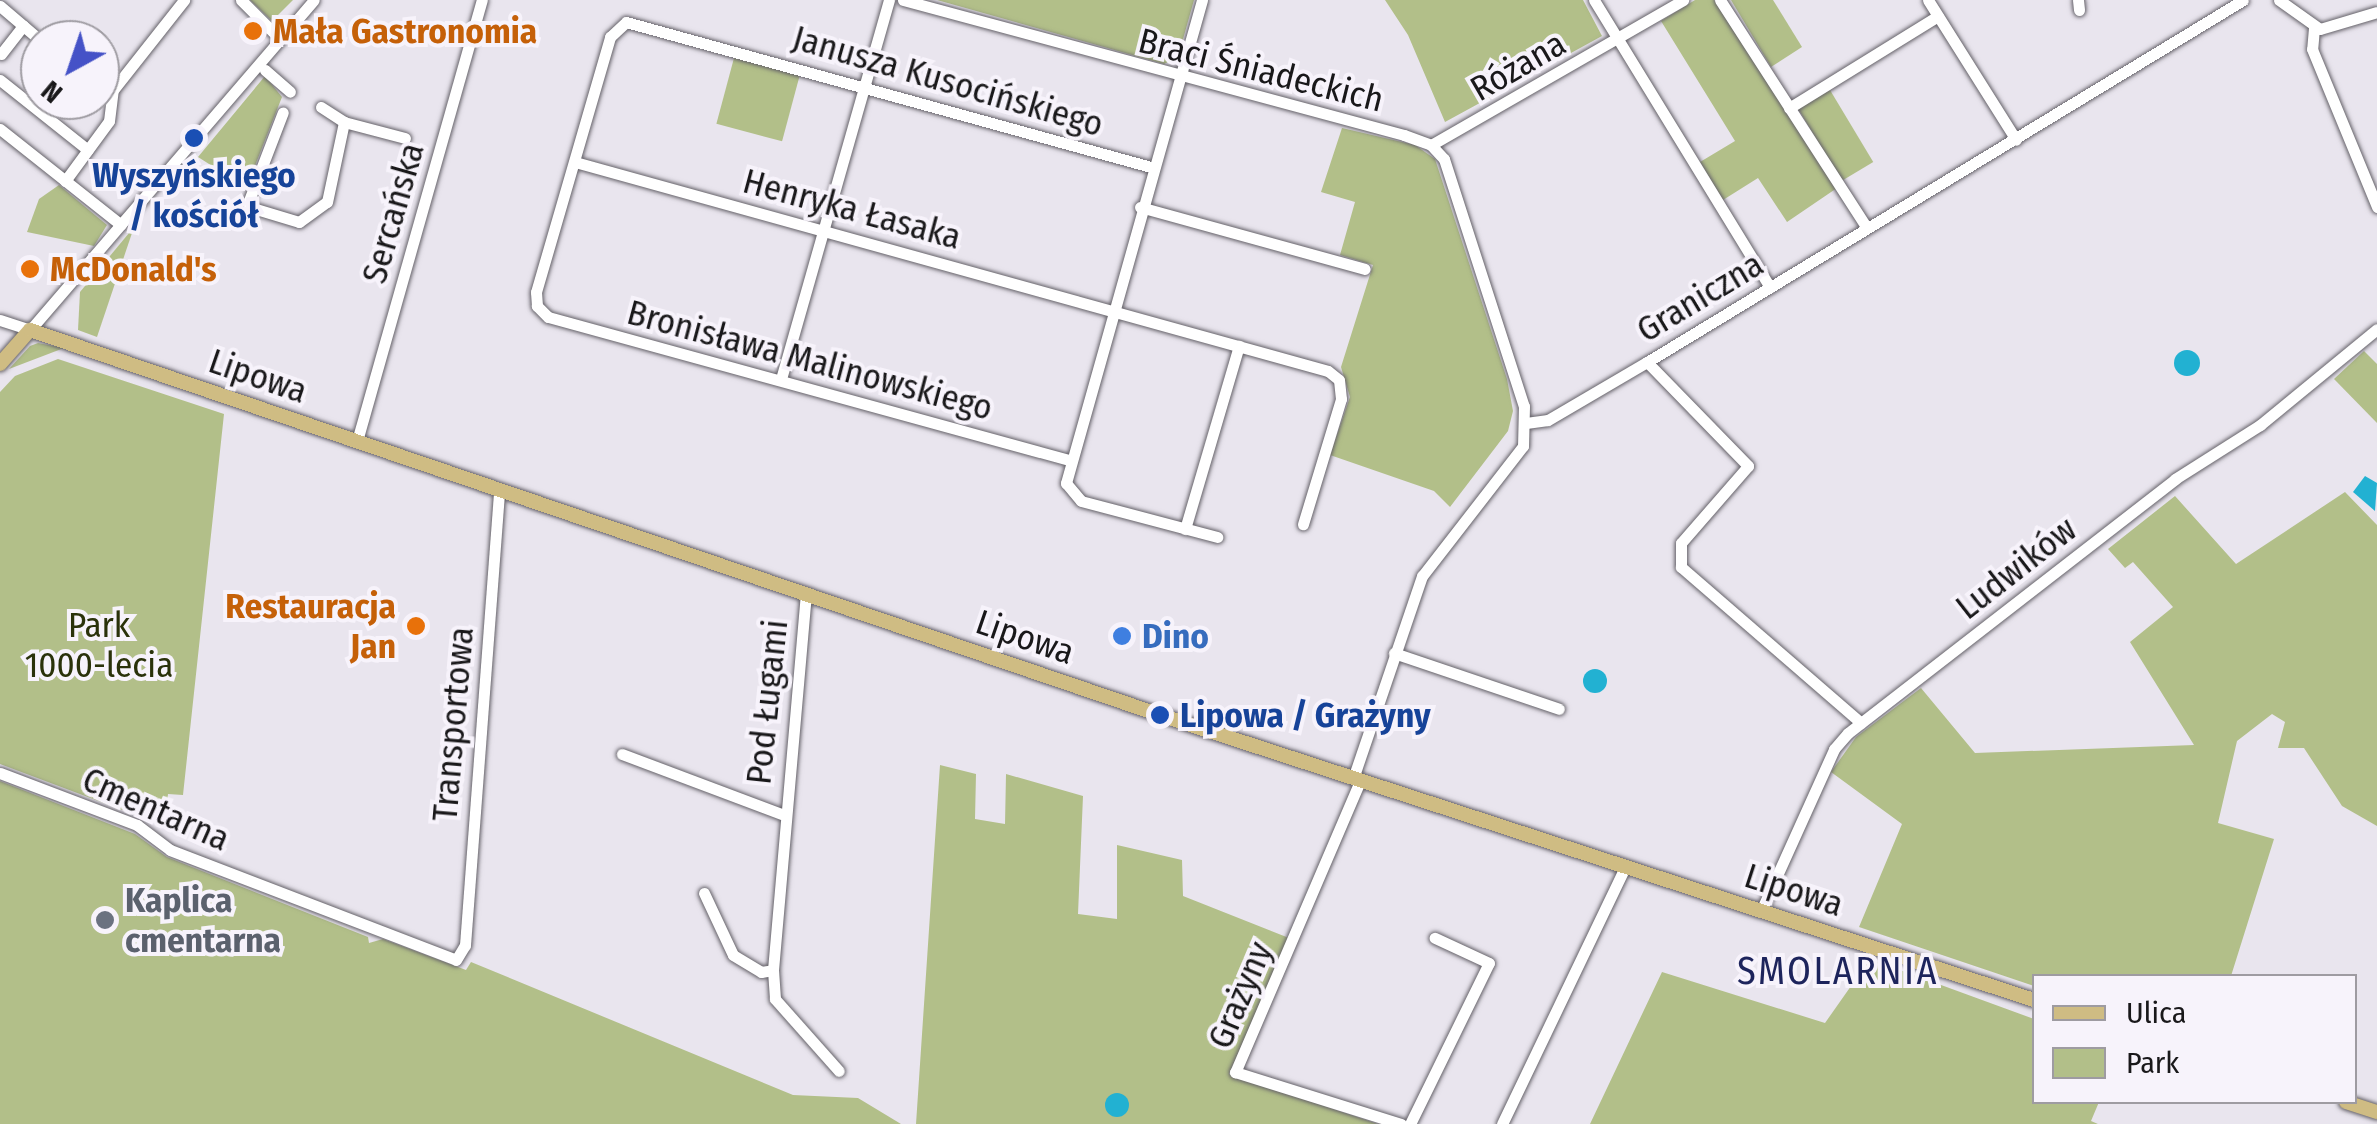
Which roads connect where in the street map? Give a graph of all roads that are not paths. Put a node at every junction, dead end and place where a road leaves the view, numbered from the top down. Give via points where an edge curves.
1 (184, 0) edge
2 (241, 0) edge
3 (314, 0) edge
4 (482, 0) edge
5 (888, 0) edge
6 (903, 0) edge
7 (1202, 0) edge
8 (1594, 0) edge
9 (1684, 0) edge
10 (1720, 0) edge
11 (1928, 0) edge
12 (2243, 0) edge
13 (2279, 0) edge
14 (0, 6) edge
15 (2377, 12) edge
16 (1938, 16) junction
17 (20, 23) edge
18 (2314, 28) junction
19 (20, 30) edge
20 (280, 39) junction
21 (1618, 39) junction
22 (1, 54) edge
23 (266, 70) dead end
24 (120, 75) edge
25 (1178, 79) junction
26 (0, 80) edge
27 (863, 84) junction
28 (290, 92) dead end
29 (321, 107) dead end
30 (1789, 108) junction
31 (283, 112) dead end
32 (110, 120) edge
33 (344, 122) junction
34 (0, 129) edge
35 (405, 138) dead end
36 (2016, 140) junction
37 (1431, 145) junction
38 (88, 150) junction
39 (575, 162) junction
40 (1150, 167) junction
41 (64, 181) junction
42 (1140, 207) junction
43 (2377, 207) edge
44 (121, 225) junction
45 (1867, 228) junction
46 (824, 230) junction
47 (1364, 269) dead end
48 (1770, 287) junction
49 (1114, 310) junction
50 (0, 320) edge
51 (2377, 329) edge
52 (30, 330) junction
53 (1239, 346) junction
54 (1647, 362) junction
55 (0, 364) edge
56 (782, 380) junction
57 (1526, 423) junction
58 (357, 441) junction
59 (1069, 460) junction
60 (500, 490) junction
61 (1303, 524) dead end
62 (1185, 529) junction
63 (1216, 537) dead end
64 (806, 595) junction
65 (1394, 653) junction
66 (1559, 709) dead end
67 (1861, 723) junction
68 (622, 754) dead end
69 (0, 772) edge
70 (1356, 780) junction
71 (784, 815) junction
72 (1624, 867) junction
73 (704, 893) dead end
74 (1760, 911) junction
75 (1435, 938) dead end
76 (456, 960) joint
77 (773, 970) junction
78 (2032, 999) edge
79 (838, 1072) dead end
80 (2352, 1104) edge
81 (2377, 1112) edge
82 (1401, 1124) edge
83 (1410, 1124) edge
84 (1502, 1124) edge

1 - 24 street
2 - 20 street
3 - 20 street
4 - 58 street, Sercańska
5 - 27 street
6 - 25 street, Braci Śniadeckich
7 - 25 street
8 - 21 street
9 - 21 street, Różana
10 - 30 street
11 - 16 street
12 - 36 street, Graniczna
13 - 18 street
14 - 17 street
15 - 18 street
16 - 30 street
16 - 36 street
18 - 43 street via 2312,49
19 - 22 street
20 - 44 street
21 - 37 street, Różana
21 - 48 street
23 - 28 street
25 - 37 street, Braci Śniadeckich
25 - 40 street
26 - 38 street
27 - 39 street, Janusza Kusocińskiego via 637,22 616,28
27 - 40 street, Janusza Kusocińskiego
27 - 46 street
29 - 33 street
30 - 45 street
31 - 33 street via 252,206 299,222 327,202
32 - 38 street
33 - 35 street
34 - 41 street
36 - 45 street, Graniczna
37 - 57 street via 1451,177
38 - 41 street
39 - 46 street, Henryka Łasaka
39 - 56 street, Bronisława Malinowskiego via 536,292 539,308 548,317
40 - 42 street
41 - 44 street
42 - 47 street
42 - 49 street
44 - 52 street
45 - 48 street, Graniczna
46 - 49 street, Henryka Łasaka
46 - 56 street
48 - 54 street, Graniczna
49 - 53 street, Henryka Łasaka
49 - 59 street
50 - 52 street, Lipowa
51 - 67 street, Ludwików via 2260,425 2174,478
52 - 55 main road
52 - 58 main road, Lipowa
53 - 61 street, Henryka Łasaka via 1328,371 1342,386
53 - 62 street
54 - 57 street, Graniczna via 1548,420
54 - 67 street via 1748,466 1681,544 1681,567
56 - 59 street, Bronisława Malinowskiego
57 - 65 street via 1516,464 1422,576
58 - 60 main road, Lipowa
59 - 62 street via 1068,493
60 - 64 main road, Lipowa
60 - 76 street, Transportowa via 465,945
62 - 63 street
64 - 70 main road, Lipowa
64 - 71 street, Pod Ługami
65 - 66 street
65 - 70 street
67 - 74 street, Ludwików via 1834,749
68 - 71 street, Pod Ługami
69 - 76 street, Cmentarna via 137,825 170,850
70 - 72 main road, Lipowa
70 - 82 street, Grażyny via 1235,1072
71 - 77 street, Pod Ługami
72 - 74 main road, Lipowa
72 - 84 street
73 - 77 street via 733,956 761,972
74 - 78 main road, Lipowa
75 - 83 street via 1489,963
77 - 79 street, Pod Ługami via 775,999
80 - 81 main road

